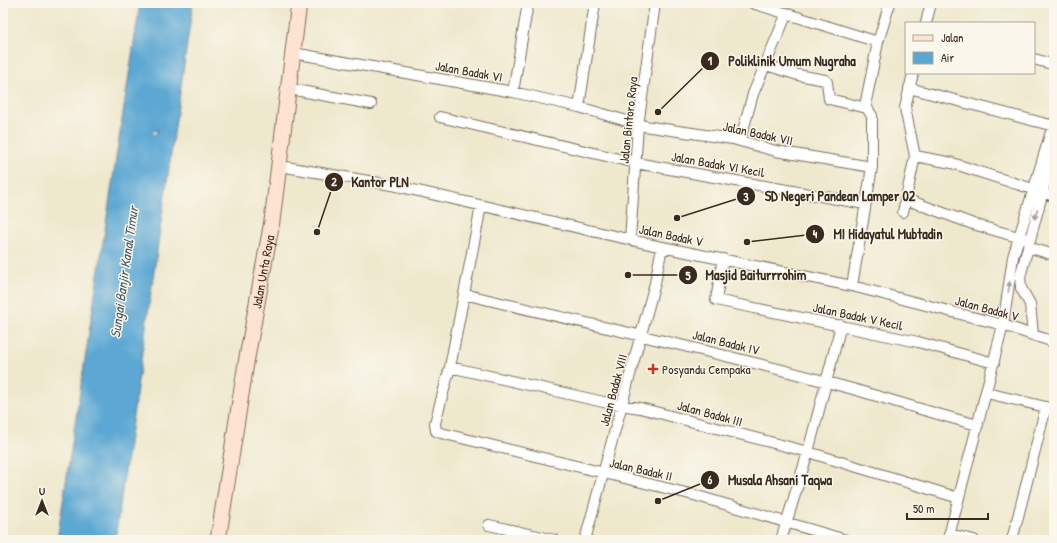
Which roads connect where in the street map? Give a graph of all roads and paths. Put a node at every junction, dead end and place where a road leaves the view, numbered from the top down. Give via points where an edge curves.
1 (299, 3) edge
2 (528, 3) edge
3 (595, 3) edge
4 (656, 3) edge
5 (752, 3) edge
6 (890, 3) edge
7 (931, 3) edge
8 (787, 13) junction
9 (926, 22) edge
10 (878, 42) junction
11 (293, 53) junction
12 (1035, 59) edge
13 (1048, 63) dead end
14 (766, 65) junction
15 (913, 74) edge
16 (909, 88) junction
17 (290, 89) junction
18 (513, 92) junction
19 (371, 104) dead end
20 (579, 107) junction
21 (867, 108) junction
22 (440, 117) dead end
23 (638, 124) junction
24 (1054, 125) edge
25 (740, 141) junction
26 (1054, 150) edge
27 (915, 156) junction
28 (636, 163) junction
29 (280, 166) junction
30 (872, 167) junction
31 (1038, 191) junction
32 (1054, 196) edge
33 (905, 199) junction
34 (865, 204) junction
35 (481, 206) junction
36 (903, 212) dead end
37 (630, 239) junction
38 (1026, 242) junction
39 (662, 247) junction
40 (1054, 254) edge
41 (723, 259) junction
42 (852, 286) junction
43 (464, 294) junction
44 (841, 325) junction
45 (1003, 325) junction
46 (1033, 334) junction
47 (641, 335) junction
48 (1054, 342) edge
49 (994, 363) junction
50 (450, 367) junction
51 (826, 381) junction
52 (987, 393) junction
53 (622, 405) junction
54 (1050, 408) edge
55 (978, 425) junction
56 (808, 452) junction
57 (604, 473) junction
58 (959, 498) junction
59 (786, 523) junction
60 (489, 525) dead end
61 (948, 537) edge
62 (218, 540) edge
63 (554, 540) edge
64 (586, 540) edge
65 (781, 540) edge
66 (846, 540) edge
67 (974, 540) edge
68 (1012, 540) edge

1 - 11 street, Jalan Unta Raya
2 - 18 street
3 - 20 street
4 - 23 street, Jalan Bintoro Raya
5 - 8 street
6 - 10 street
7 - 9 street
8 - 10 street
8 - 14 street
10 - 21 street via 866,101
11 - 17 street, Jalan Unta Raya
11 - 18 street, Jalan Badak VI
12 - 13 street
14 - 21 street via 825,80 829,99
14 - 25 street via 753,94
15 - 16 street
16 - 24 street
16 - 27 street via 905,108
17 - 19 street
17 - 29 street, Jalan Unta Raya
18 - 20 street, Jalan Badak VI
20 - 23 street, Jalan Badak VI
21 - 30 street via 872,116
22 - 28 street, Jalan Badak VI Kecil
23 - 25 street, Jalan Badak VII
23 - 28 street, Jalan Bintoro Raya
24 - 31 street
25 - 30 street, Jalan Badak VII
26 - 31 street
27 - 31 street via 952,163
27 - 33 street
28 - 34 street, Jalan Badak VI Kecil
28 - 37 street, Jalan Bintoro Raya
29 - 35 street, Jalan Badak V via 392,185
29 - 62 street, Jalan Unta Raya
30 - 34 street
31 - 32 street
31 - 38 street
33 - 36 street
33 - 38 street
34 - 42 street
35 - 37 street, Jalan Badak V
35 - 43 street
37 - 39 street, Jalan Badak V
38 - 40 street
45 -> 38 street via 1013,257
38 - 46 street via 1020,282 1030,304
39 - 41 street, Jalan Badak V
39 - 47 street, Jalan Badak VIII
41 - 42 street, Jalan Badak V
41 - 44 street, Jalan Badak V Kecil via 716,300
42 - 45 street, Jalan Badak V
43 - 47 street, Jalan Badak IV
43 - 50 street
44 - 49 street, Jalan Badak V Kecil via 918,342
44 - 51 street
45 - 46 street, Jalan Badak V
45 - 49 street
46 - 48 street, Jalan Badak V
47 - 51 street, Jalan Badak IV
47 - 53 street, Jalan Badak VIII
49 - 52 street
50 - 53 street, Jalan Badak III
50 - 57 street, Jalan Badak II via 435,429 441,433
51 - 55 street, Jalan Badak IV
51 - 56 street
52 - 54 street
52 - 55 street
53 - 56 street, Jalan Badak III
53 - 57 street, Jalan Badak VIII
54 - 68 street
55 - 58 street
56 - 58 street, Jalan Badak III
56 - 59 street
57 - 59 street, Jalan Badak II via 694,495
57 - 64 street, Jalan Badak VIII
58 - 61 street
59 - 65 street
59 - 66 street, Jalan Badak II
60 - 63 street
61 - 67 street

